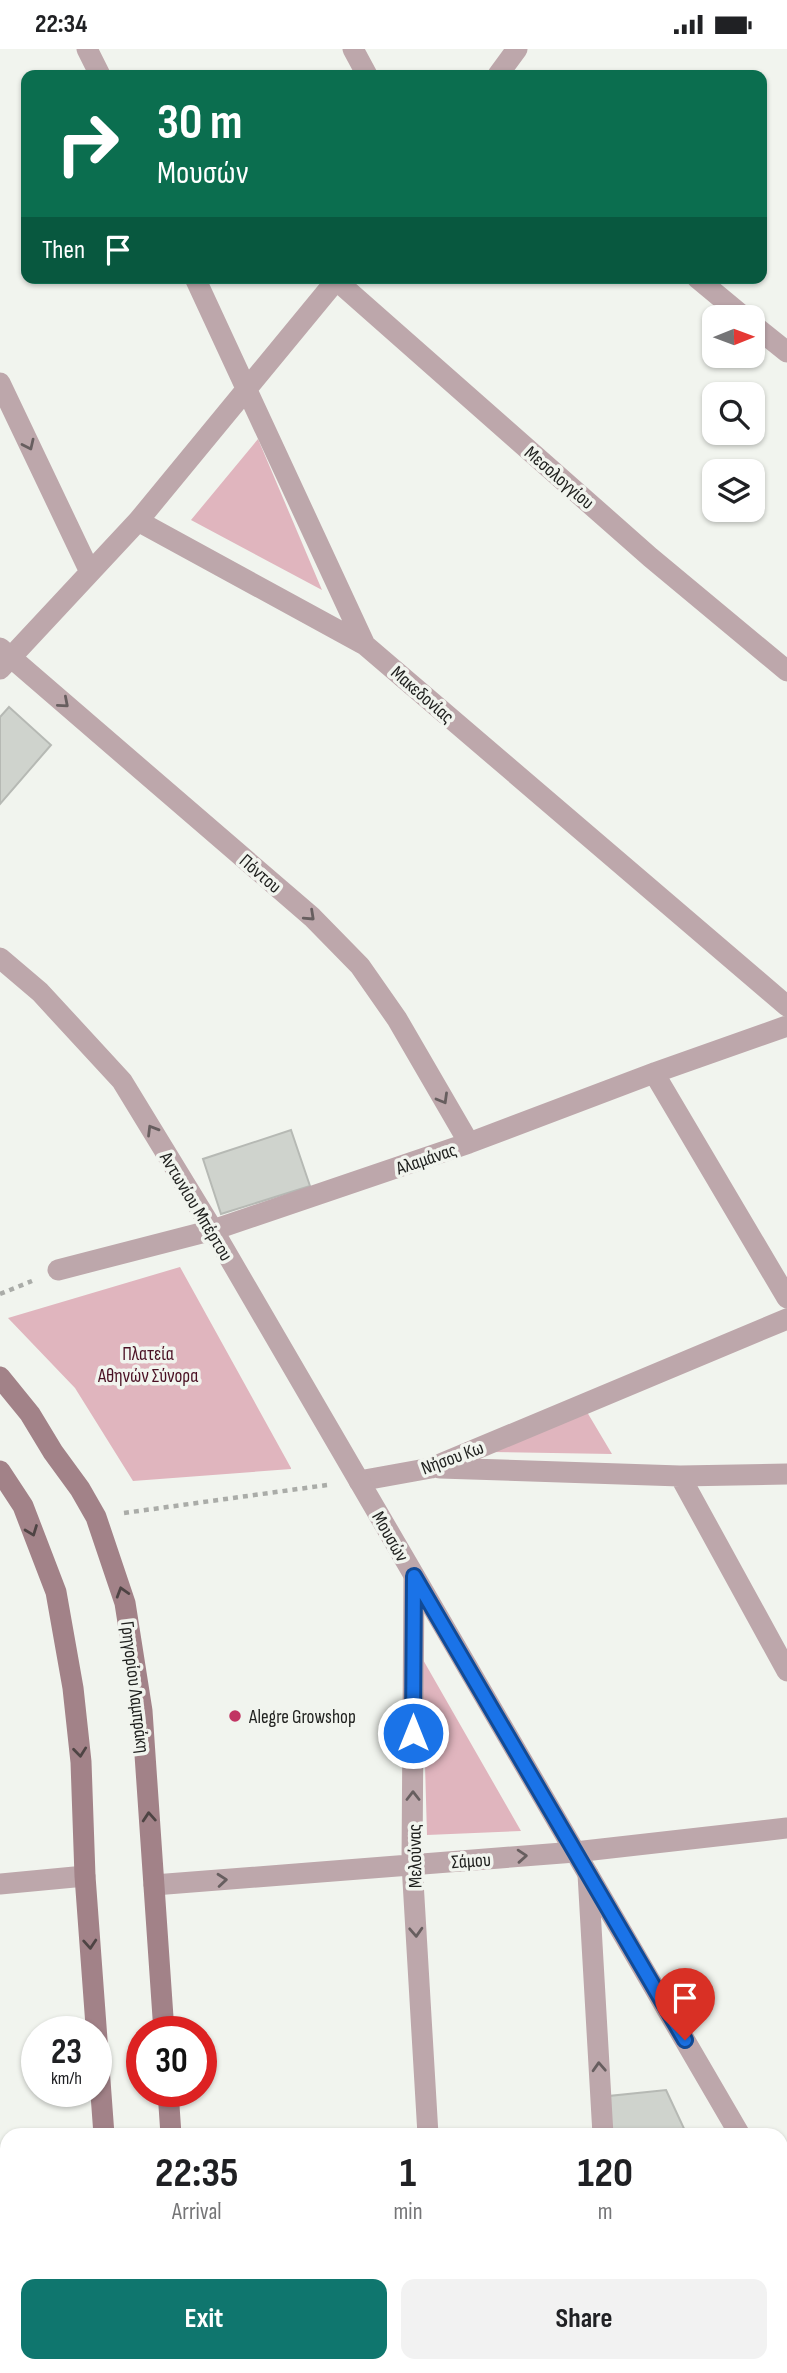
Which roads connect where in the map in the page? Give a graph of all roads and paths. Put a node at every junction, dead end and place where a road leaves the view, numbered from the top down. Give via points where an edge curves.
1 (87, 49) edge
2 (353, 49) edge
3 (517, 49) edge
4 (98, 70) edge
5 (364, 70) edge
6 (502, 70) edge
7 (198, 284) edge
8 (333, 284) edge
9 (343, 284) edge
10 (704, 284) edge
11 (730, 305) edge
12 (765, 334) edge
13 (787, 352) edge
14 (0, 383) edge
15 (247, 388) junction
16 (138, 520) junction
17 (90, 572) junction
18 (365, 645) junction
19 (4, 659) edge
20 (787, 671) edge
21 (0, 958) edge
22 (787, 1006) edge
23 (787, 1026) edge
24 (654, 1073) junction
25 (469, 1143) junction
26 (213, 1230) junction
27 (58, 1270) dead end
28 (787, 1298) edge
29 (787, 1319) edge
30 (0, 1377) edge
31 (431, 1468) junction
32 (0, 1471) edge
33 (787, 1474) edge
34 (680, 1476) junction
35 (359, 1481) junction
36 (96, 1517) junction
37 (414, 1576) junction
38 (787, 1671) edge
39 (787, 1828) edge
40 (575, 1853) junction
41 (412, 1864) junction
42 (588, 1874) junction
43 (85, 1876) junction
44 (0, 1884) edge
45 (154, 1885) junction
46 (163, 2016) edge
47 (169, 2107) edge
48 (103, 2128) edge
49 (171, 2128) edge
50 (428, 2128) edge
51 (603, 2128) edge
52 (736, 2128) edge

1 - 4 street
2 - 5 street
3 - 6 street
7 - 15 street, Μακεδονίας
8 - 15 street
9 - 20 street, Μεσολογγίου
10 - 11 street
12 - 13 street
14 -> 17 street
15 - 16 street
15 - 18 street, Μακεδονίας
16 - 17 street
16 - 18 street
17 - 19 street
18 - 22 street, Μακεδονίας
19 -> 25 street, Πόντου via 312,917 360,966 397,1019
26 -> 21 street, Αντωνίου Μπέρτου via 122,1081 40,992
23 - 24 street, Αλαμάνας
24 - 25 street, Αλαμάνας
24 - 28 street
25 - 26 street, Αλαμάνας
26 - 27 street, Αλαμάνας
26 - 35 street, Αντωνίου Μπέρτου
29 - 31 street, Νήσου Κω
30 - 36 main road, Γρηγορίου Λαμπράκη via 30,1414
31 - 34 street
31 - 35 street, Νήσου Κω
32 -> 43 main road via 23,1506 56,1592 73,1688
33 - 34 street
34 - 38 street
35 - 36 path
35 - 37 street, Μουσών
45 -> 36 main road, Γρηγορίου Λαμπράκη via 142,1711 125,1603
37 - 40 street, Μουσών
41 -> 37 street, Μελούνας
39 - 40 street, Σάμου
41 -> 40 street, Σάμου
40 - 42 street, Μουσών
45 -> 41 street, Σάμου
41 -> 50 street, Μελούνας
51 -> 42 street
42 - 52 street, Μουσών
43 - 44 street
43 -> 48 main road
45 - 46 main road, Γρηγορίου Λαμπράκη
47 - 49 main road

